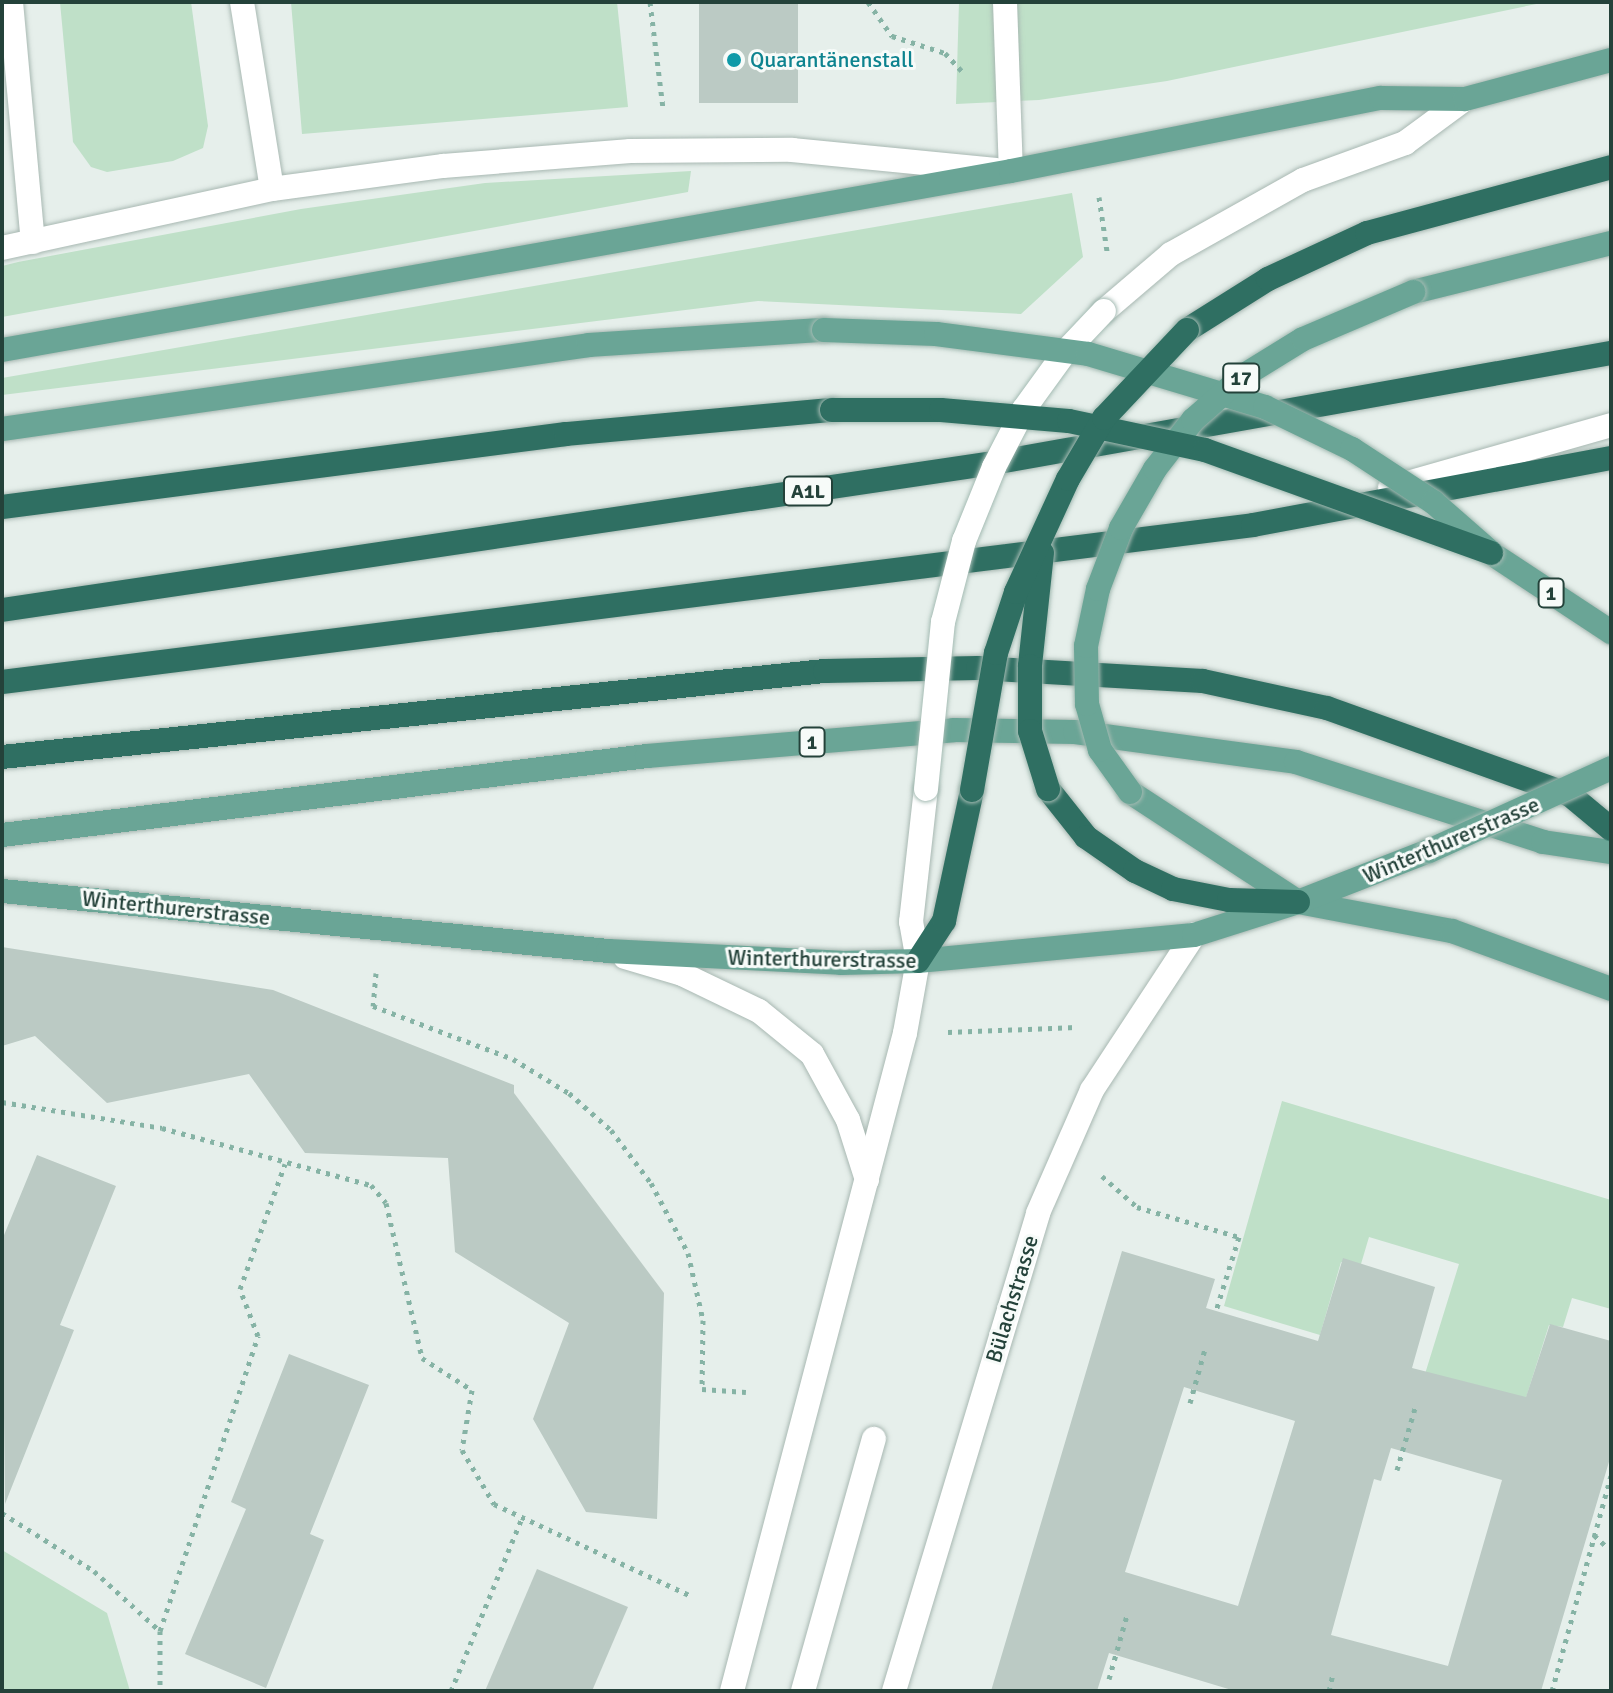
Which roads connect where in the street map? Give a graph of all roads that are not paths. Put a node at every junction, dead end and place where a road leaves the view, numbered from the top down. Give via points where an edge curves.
1 (11, 2) edge
2 (242, 2) edge
3 (1005, 2) edge
4 (1611, 60) edge
5 (1465, 99) junction
6 (1611, 167) edge
7 (1011, 171) junction
8 (272, 189) junction
9 (33, 242) junction
10 (1611, 243) edge
11 (2, 248) edge
12 (2, 350) edge
13 (1611, 353) edge
14 (1611, 425) edge
15 (2, 429) edge
16 (1611, 458) edge
17 (2, 507) edge
18 (1253, 525) junction
19 (1044, 534) junction
20 (1491, 553) junction
21 (2, 610) edge
22 (1611, 632) edge
23 (2, 682) edge
24 (2, 757) edge
25 (1611, 768) edge
26 (1611, 829) edge
27 (2, 835) edge
28 (1611, 852) edge
29 (2, 891) edge
30 (1298, 902) junction
31 (1194, 935) junction
32 (608, 951) junction
33 (918, 961) junction
34 (1611, 989) edge
35 (868, 1182) junction
36 (874, 1439) dead end
37 (732, 1691) edge
38 (803, 1691) edge
39 (894, 1691) edge

1 - 9 street
2 - 8 street
3 - 7 street
4 - 5 main road
5 - 7 main road via 1381,98
5 - 33 street, bridge via 1405,143 1303,180 1171,254 1066,351 1024,409 964,541 943,622 911,922
6 - 19 highway, bridge via 1367,233 1268,279 1187,330 1104,418
7 - 8 street via 792,150 630,151 443,166
7 - 12 main road
8 - 9 street
9 - 11 street
10 - 30 main road, 17, bridge via 1413,292 1303,339 1243,376 1193,420 1155,469 1121,528 1098,589 1086,646 1087,704 1100,750 1130,792
13 - 21 highway, A1L via 999,462
14 - 18 street
15 - 20 main road, 1, bridge via 589,345 824,330 936,334 1088,354 1265,407 1352,449 1422,494
16 - 18 highway
17 - 20 highway, bridge via 566,434 832,410 941,410 1069,421 1205,450
18 - 23 highway
19 - 30 highway, bridge via 1031,652 1030,718 1048,789 1086,837 1135,871 1173,889 1229,900
19 - 33 highway, bridge via 1016,592 996,653 944,921
20 - 22 main road, 1
24 - 26 highway via 810,672 978,668 1203,681 1327,708 1570,795
25 - 30 main road, Winterthurerstrasse, bridge via 1429,851
27 - 28 main road, 1 via 647,756 954,730 1075,732 1296,762 1543,842
29 - 32 main road, Winterthurerstrasse
30 - 31 main road, Winterthurerstrasse
30 - 34 main road, 17 via 1452,931
31 - 33 main road, Winterthurerstrasse
31 - 39 street, Bülachstrasse via 1092,1090 1038,1213
32 - 33 main road, Winterthurerstrasse via 841,963
32 - 35 street via 682,974 759,1011 812,1054 848,1120
33 - 35 street
35 - 37 street
36 - 38 street

